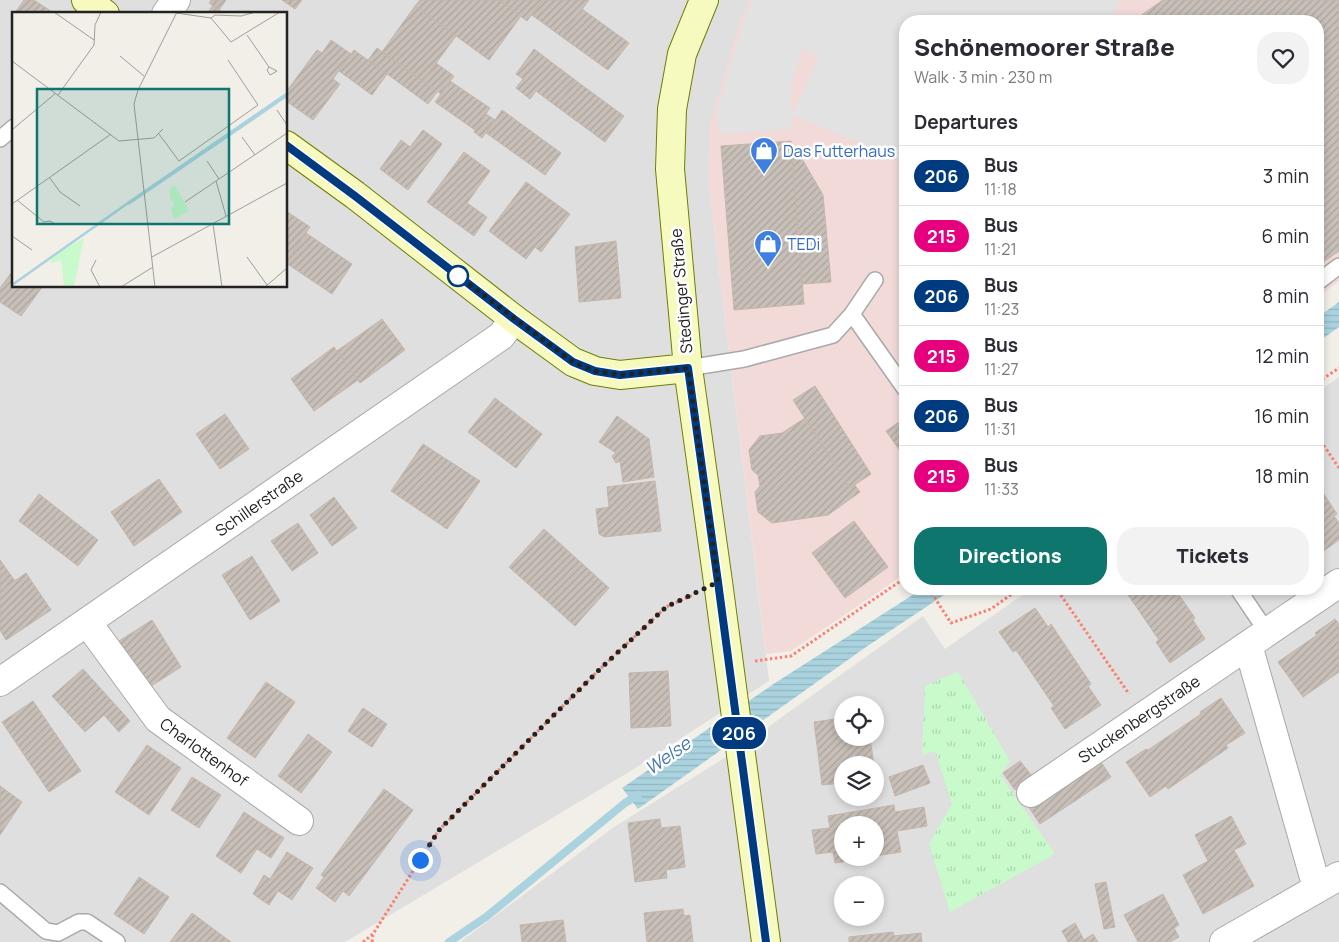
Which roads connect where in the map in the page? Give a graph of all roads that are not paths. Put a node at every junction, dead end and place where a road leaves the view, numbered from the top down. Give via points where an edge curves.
1 (86, 0) edge
2 (176, 0) edge
3 (704, 0) edge
4 (102, 12) edge
5 (167, 12) edge
6 (12, 129) edge
7 (0, 139) edge
8 (288, 146) edge
9 (1339, 266) edge
10 (1324, 277) edge
11 (874, 280) dead end
12 (852, 314) junction
13 (514, 319) junction
14 (688, 368) junction
15 (899, 380) edge
16 (1339, 583) edge
17 (1324, 593) edge
18 (1240, 595) edge
19 (1321, 595) edge
20 (87, 622) junction
21 (1258, 638) junction
22 (0, 682) edge
23 (1031, 793) dead end
24 (299, 821) dead end
25 (1328, 882) edge
26 (0, 892) edge
27 (1226, 941) edge
28 (117, 942) edge
29 (766, 942) edge

1 - 4 main road
2 - 5 street
3 - 14 main road, Stedinger Straße via 682,54 672,109 670,169
6 - 7 lane
8 - 13 main road
9 - 10 lane
11 - 12 lane
12 - 14 lane via 833,335 816,341 744,359
12 - 15 lane
13 - 14 main road via 573,362 595,371 620,375
13 - 20 street, Schillerstraße via 501,336
14 - 29 main road, Stedinger Straße
16 - 17 street, Stuckenbergstraße
18 - 21 lane
19 - 21 street, Stuckenbergstraße
20 - 22 street, Schillerstraße
20 - 24 street, Charlottenhof via 158,719
21 - 23 street, Stuckenbergstraße
21 - 25 street
25 - 27 street
26 - 28 lane via 46,931 58,933 79,922 87,922

